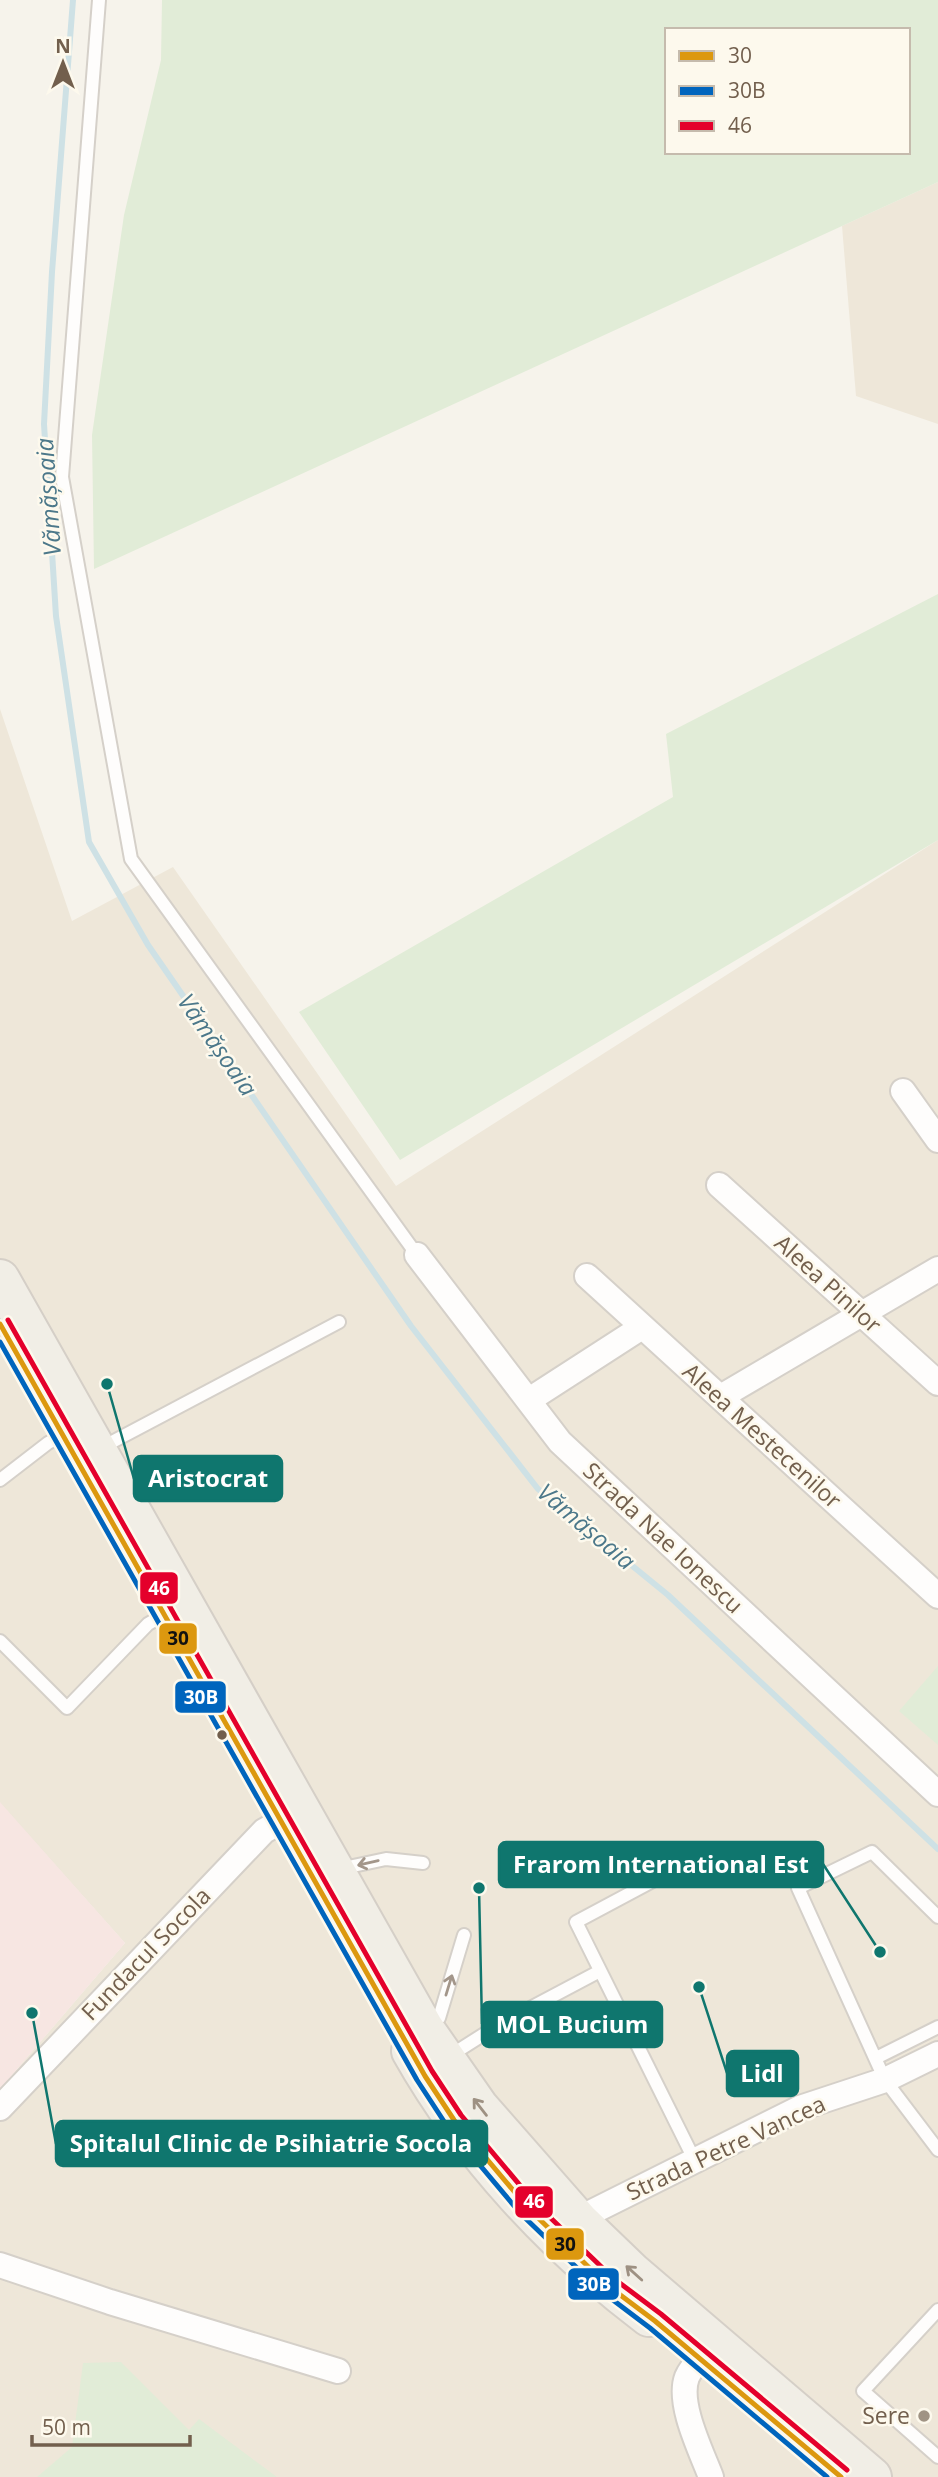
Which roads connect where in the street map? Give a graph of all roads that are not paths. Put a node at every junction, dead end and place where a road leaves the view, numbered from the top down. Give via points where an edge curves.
1 (99, 0) edge
2 (904, 1091) dead end
3 (938, 1140) edge
4 (719, 1185) dead end
5 (417, 1255) joint
6 (938, 1269) edge
7 (587, 1276) dead end
8 (0, 1279) edge
9 (861, 1313) junction
10 (338, 1322) dead end
11 (0, 1324) edge
12 (642, 1327) junction
13 (938, 1383) edge
14 (722, 1399) junction
15 (528, 1400) junction
16 (80, 1442) junction
17 (0, 1480) edge
18 (938, 1596) edge
19 (174, 1609) junction
20 (0, 1641) edge
21 (938, 1794) edge
22 (291, 1815) junction
23 (424, 1863) dead end
24 (664, 1875) dead end
25 (328, 1880) junction
26 (938, 1917) edge
27 (464, 1935) dead end
28 (600, 1971) junction
29 (938, 2027) edge
30 (424, 2028) junction
31 (938, 2054) edge
32 (445, 2059) junction
33 (881, 2069) junction
34 (0, 2108) edge
35 (938, 2150) edge
36 (694, 2160) junction
37 (571, 2231) junction
38 (0, 2264) edge
39 (938, 2309) edge
40 (708, 2351) junction
41 (338, 2371) dead end
42 (938, 2457) edge
43 (711, 2477) edge
44 (841, 2477) edge
45 (872, 2477) edge

1 - 5 lane via 62,477 131,859
2 - 3 street
4 - 9 street, Aleea Pinilor
5 - 15 street, Strada Nae Ionescu
6 - 9 street
7 - 12 street, Aleea Mestecenilor
8 - 16 main road
9 - 13 street, Aleea Pinilor
9 - 14 street
10 - 16 lane
11 - 16 main road
12 - 14 street, Aleea Mestecenilor
12 - 15 street
14 - 18 street, Aleea Mestecenilor
15 - 21 street, Strada Nae Ionescu via 560,1442
16 - 17 lane via 38,1450
16 - 19 main road
19 - 20 lane via 148,1625 67,1708
19 - 22 main road
22 - 25 main road
22 - 34 street, Fundacul Socola via 264,1831
23 -> 25 lane via 386,1858 353,1866
24 - 28 lane via 576,1922
25 - 30 main road
25 - 37 main road via 425,2076 454,2120 528,2208
26 - 33 lane via 872,1852 798,1888
30 -> 27 lane via 439,2018
28 - 32 lane
28 - 36 lane
29 - 33 lane
30 - 32 main road
31 - 33 street, Strada Petre Vancea
37 -> 32 main road
33 - 35 lane
33 - 36 street, Strada Petre Vancea
36 - 37 street, Strada Petre Vancea via 592,2212
37 - 40 main road via 607,2285
38 - 41 street
39 - 42 lane via 863,2391
40 - 43 street via 688,2375 683,2394
40 - 44 main road
40 - 45 main road

